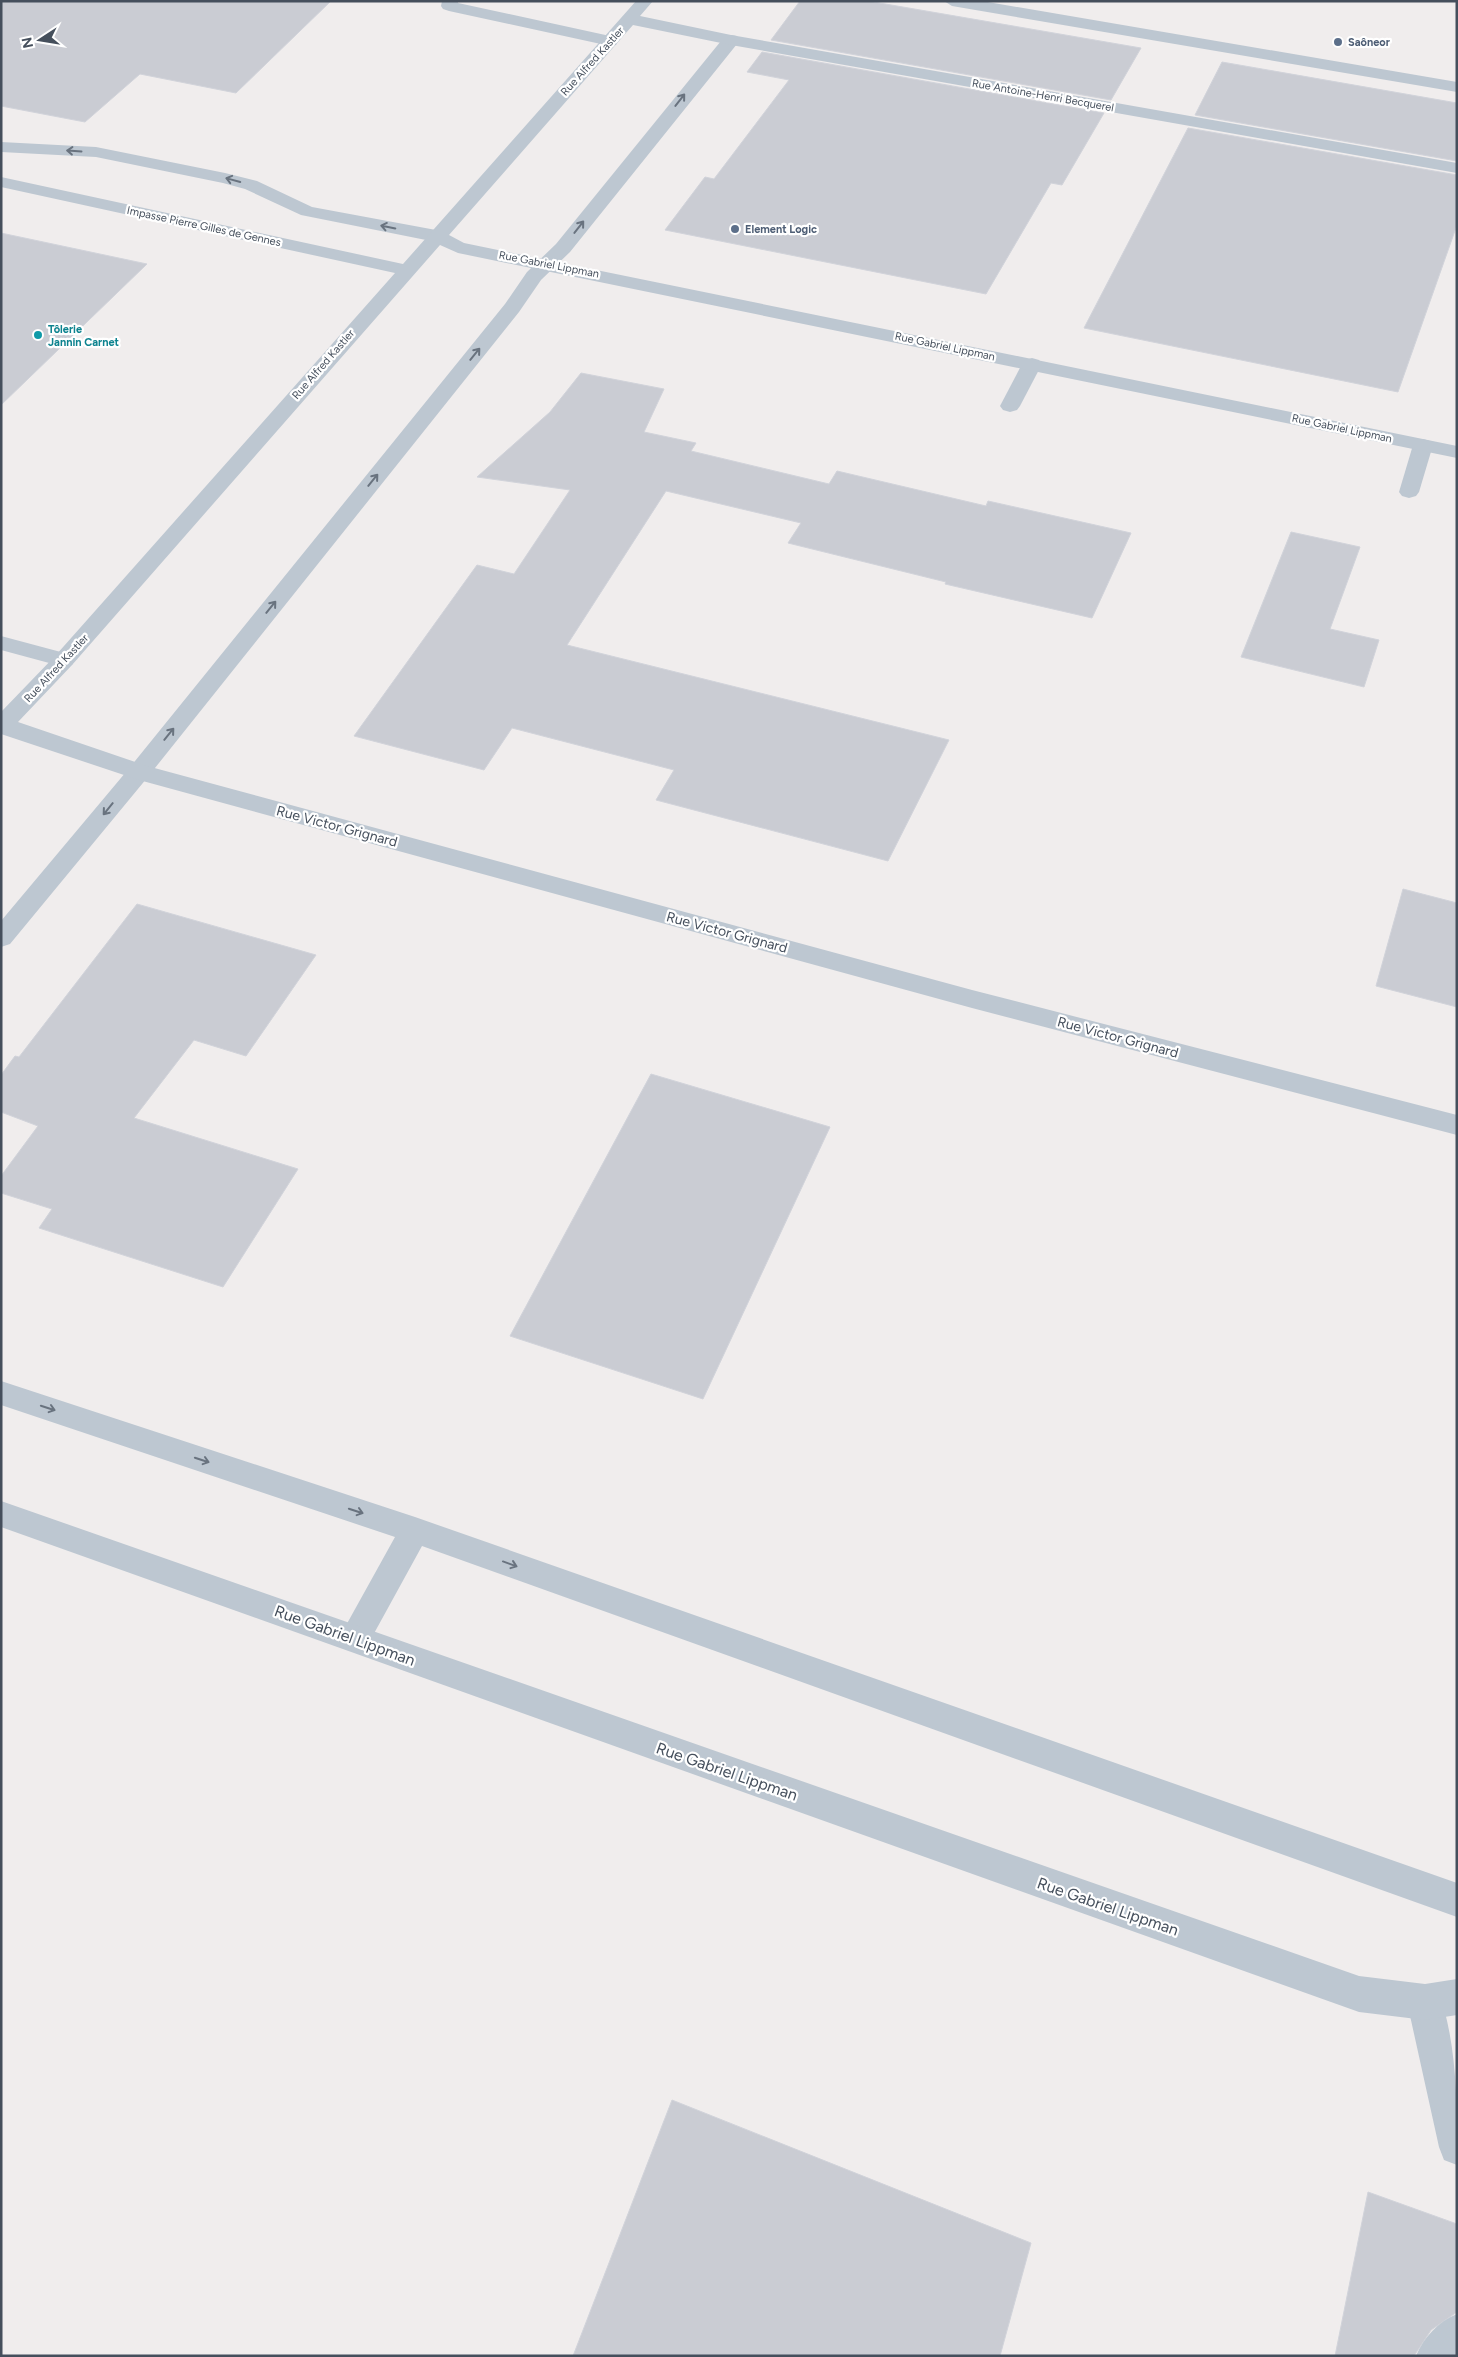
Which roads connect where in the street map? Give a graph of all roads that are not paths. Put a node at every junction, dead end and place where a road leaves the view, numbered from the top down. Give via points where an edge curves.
1 (450, 1) edge
2 (645, 1) edge
3 (952, 1) edge
4 (629, 19) junction
5 (732, 40) junction
6 (610, 41) junction
7 (1457, 87) edge
8 (1, 146) edge
9 (1457, 168) edge
10 (1, 182) edge
11 (436, 236) junction
12 (547, 264) junction
13 (406, 270) junction
14 (1032, 364) junction
15 (1010, 406) dead end
16 (1422, 445) junction
17 (1457, 452) edge
18 (1408, 492) dead end
19 (1, 643) edge
20 (64, 660) junction
21 (2, 726) edge
22 (139, 772) junction
23 (1, 938) edge
24 (1457, 1126) edge
25 (1, 1393) edge
26 (1, 1514) edge
27 (415, 1530) junction
28 (355, 1638) junction
29 (1457, 1900) edge
30 (1441, 1999) edge
31 (1457, 2147) edge
32 (1457, 2333) edge
33 (1435, 2356) edge

1 - 6 street via 449,6
2 - 4 street, Rue Alfred Kastler
3 - 7 street
4 - 5 street, Rue Antoine-Henri Becquerel
4 - 6 street, Rue Alfred Kastler
5 - 9 street, Rue Antoine-Henri Becquerel
12 -> 5 street
6 - 11 street, Rue Alfred Kastler
11 -> 8 street, Rue Gabriel Lippman via 307,211 251,185 225,178 96,152
10 - 13 street, Impasse Pierre Gilles de Gennes
11 - 12 street, Rue Gabriel Lippman via 458,247
11 - 13 street, Rue Alfred Kastler
12 - 14 street, Rue Gabriel Lippman
22 -> 12 street via 506,316 534,276
13 - 20 street, Rue Alfred Kastler
14 - 15 street
14 - 16 street, Rue Gabriel Lippman
16 - 17 street, Rue Gabriel Lippman
16 - 18 street
19 - 20 street
20 - 21 street, Rue Alfred Kastler
21 - 22 street, Rue Victor Grignard
22 -> 23 street
22 - 24 street, Rue Victor Grignard via 972,999
25 -> 27 street
26 - 28 street, Rue Gabriel Lippman
27 - 28 street
27 -> 29 street
28 - 30 street, Rue Gabriel Lippman via 1360,1994
30 - 31 street
32 - 33 street

